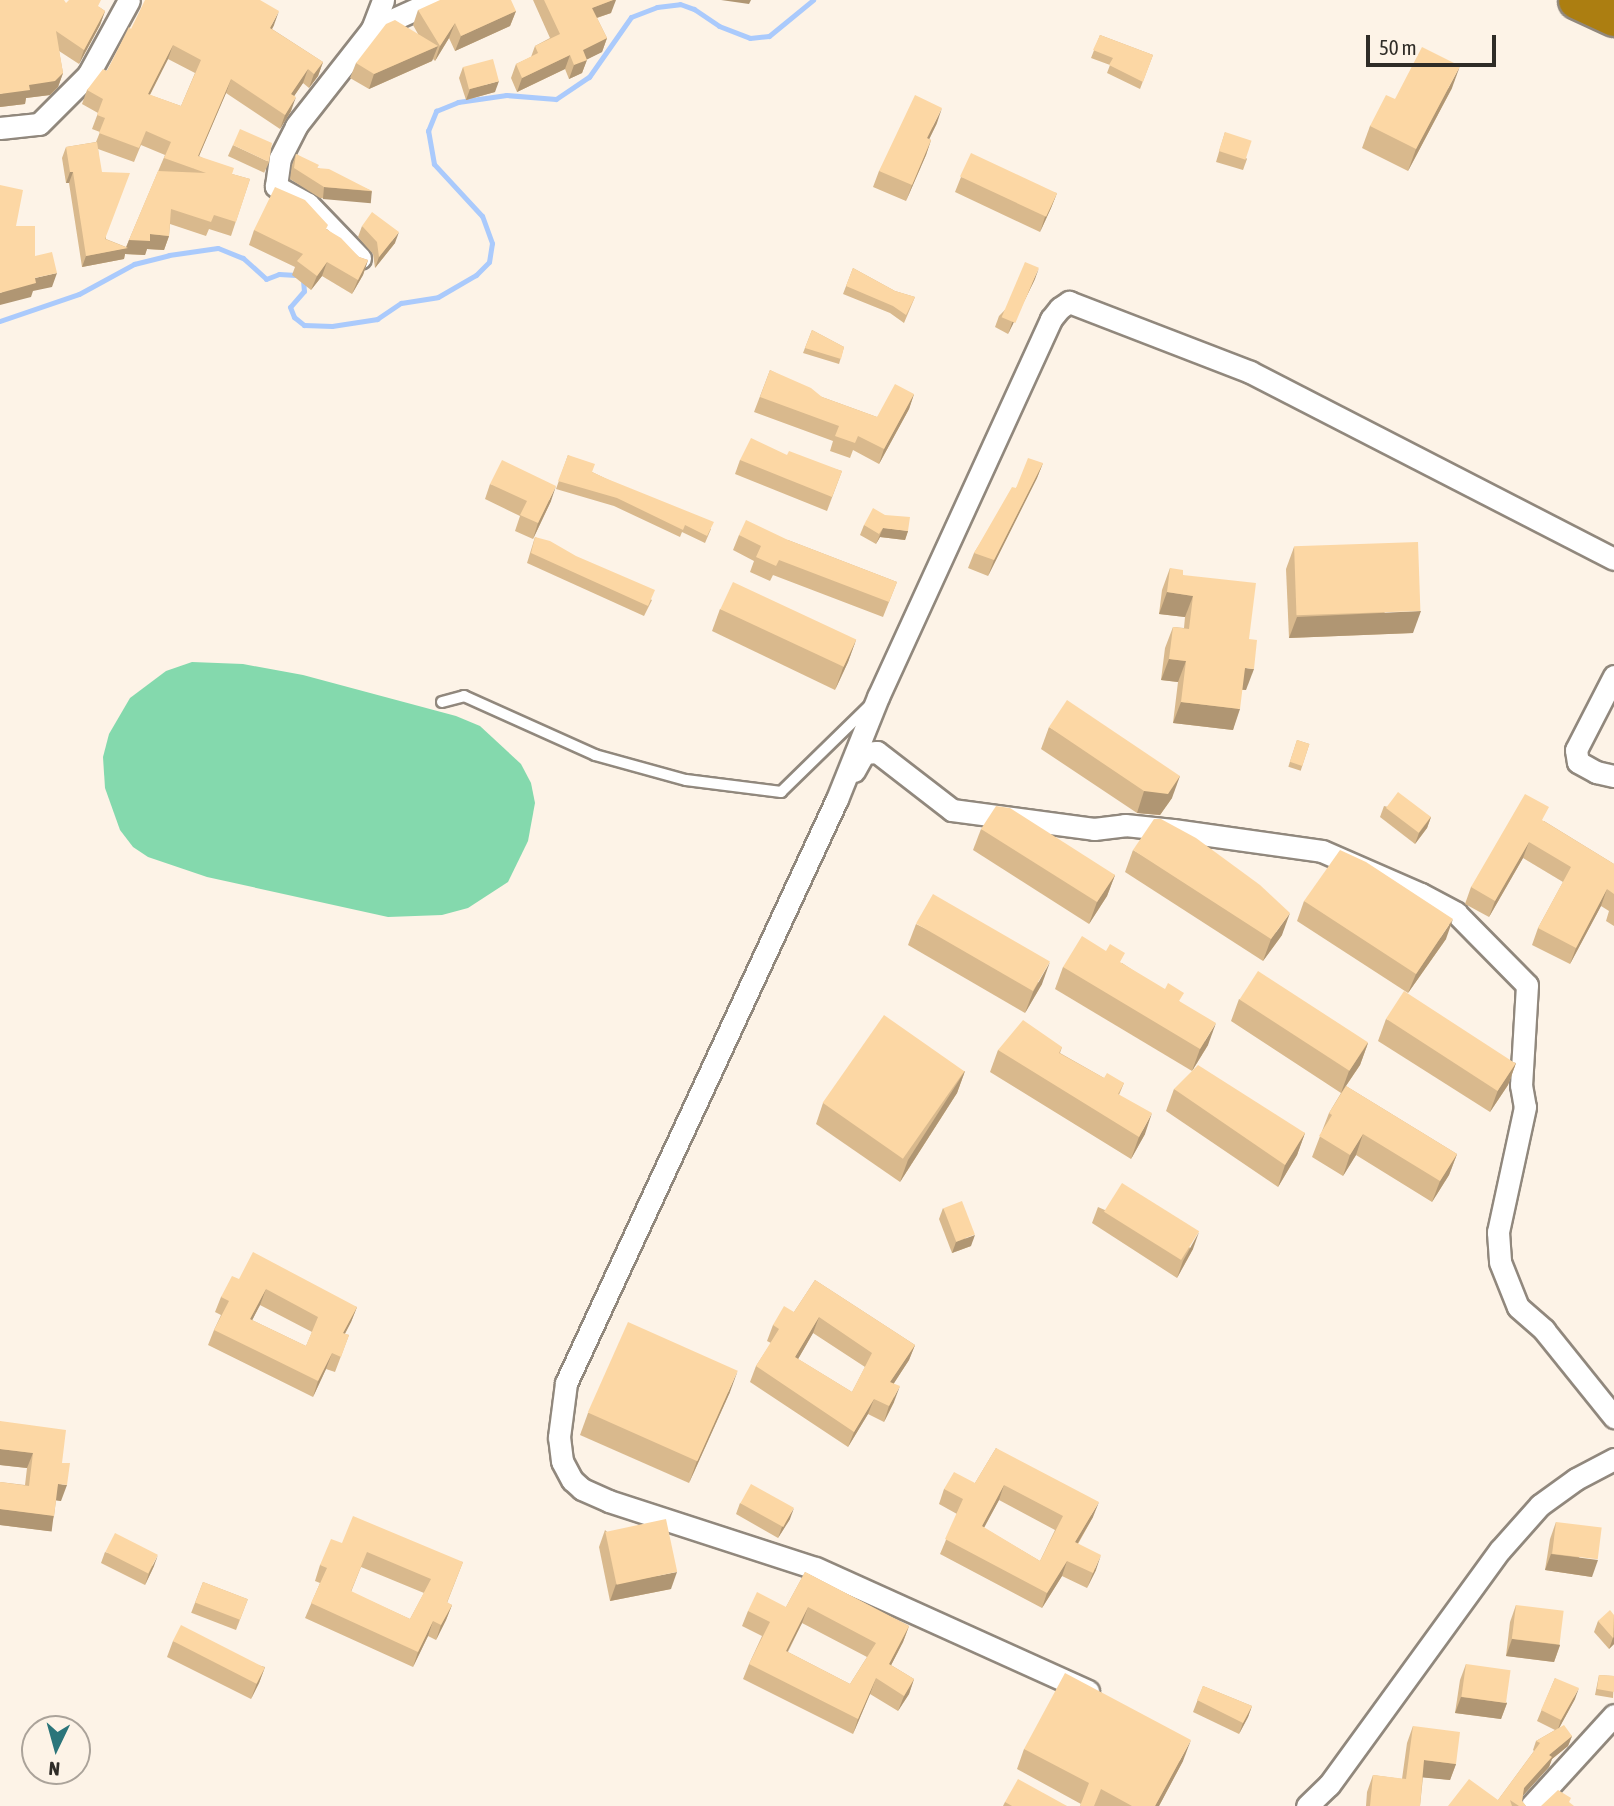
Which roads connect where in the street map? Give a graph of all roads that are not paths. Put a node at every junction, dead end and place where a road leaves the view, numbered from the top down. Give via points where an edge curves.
1 (129, 0) edge
2 (383, 0) edge
3 (436, 0) edge
4 (1577, 0) edge
5 (1614, 17) edge
6 (372, 29) junction
7 (0, 128) edge
8 (363, 262) edge
9 (1614, 559) edge
10 (1614, 676) edge
11 (878, 697) junction
12 (443, 702) dead end
13 (1614, 776) edge
14 (837, 799) junction
15 (1614, 1417) edge
16 (1614, 1459) edge
17 (1102, 1698) edge
18 (1614, 1715) edge
19 (1307, 1806) edge
20 (1531, 1806) edge

1 - 7 street via 88,75 39,124
2 - 6 street
3 - 6 street
4 - 5 highway
6 - 8 street via 296,126 280,158 276,186 308,204
9 - 11 street via 1250,372 1069,302 1051,319
10 - 13 street via 1576,750 1578,762
11 - 12 lane via 781,792 686,780 595,755 464,696
11 - 14 street
14 - 15 street via 864,753 877,752 952,810 1094,829 1125,825 1173,830 1322,852 1456,913 1527,985 1521,1085 1525,1107 1498,1232 1500,1262 1518,1307 1544,1330
14 - 17 street via 566,1383 559,1437 562,1461 572,1480 600,1497 815,1568
16 - 19 street via 1539,1505 1500,1550 1329,1785
18 - 20 street

